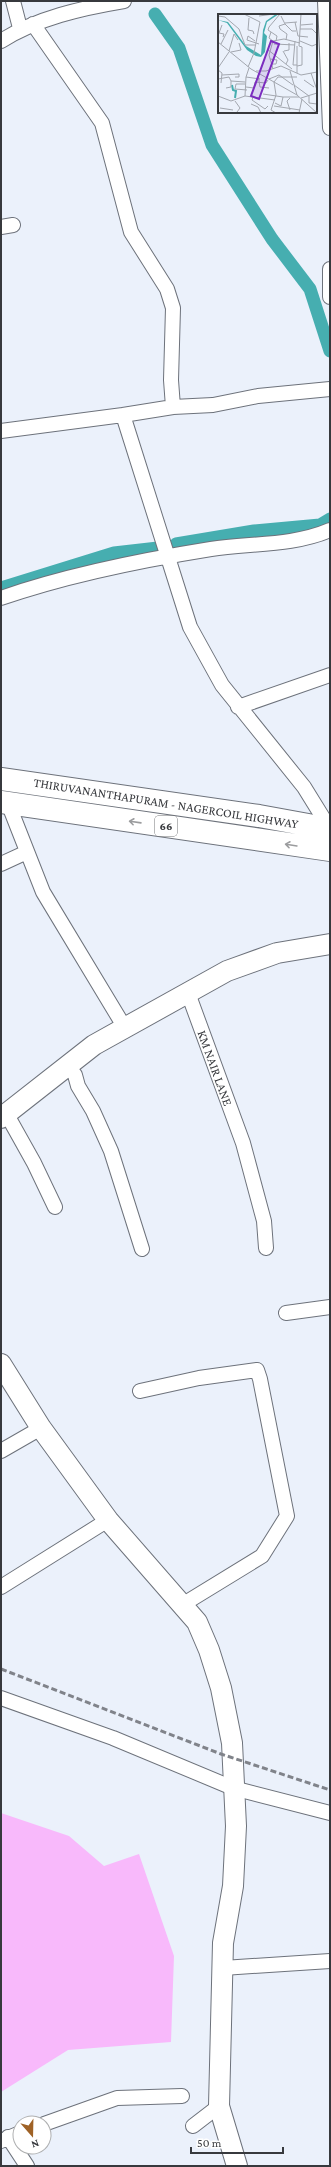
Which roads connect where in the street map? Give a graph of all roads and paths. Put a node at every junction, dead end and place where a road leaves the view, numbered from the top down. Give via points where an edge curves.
1 (13, 1) edge
2 (124, 1) edge
3 (325, 1) edge
4 (27, 26) junction
5 (1, 41) edge
6 (330, 128) edge
7 (330, 269) edge
8 (330, 297) edge
9 (330, 389) edge
10 (173, 407) junction
11 (123, 415) junction
12 (1, 431) edge
13 (330, 530) edge
14 (168, 556) junction
15 (1, 598) edge
16 (330, 675) edge
17 (238, 707) junction
18 (1, 779) edge
19 (5, 802) edge
20 (330, 829) edge
21 (330, 850) edge
22 (27, 852) junction
23 (1, 864) edge
24 (330, 944) edge
25 (188, 993) junction
26 (125, 1028) junction
27 (68, 1066) junction
28 (4, 1116) edge
29 (55, 1207) dead end
30 (266, 1248) dead end
31 (142, 1249) dead end
32 (330, 1307) edge
33 (286, 1313) dead end
34 (1, 1364) edge
35 (7, 1384) edge
36 (140, 1391) dead end
37 (41, 1428) junction
38 (1, 1451) edge
39 (108, 1520) junction
40 (1, 1586) edge
41 (182, 1605) junction
42 (1, 1698) edge
43 (233, 1788) junction
44 (330, 1813) edge
45 (330, 1961) edge
46 (223, 1968) junction
47 (182, 2096) dead end
48 (219, 2106) junction
49 (52, 2121) edge
50 (193, 2126) dead end
51 (10, 2137) edge
52 (27, 2166) edge
53 (237, 2166) edge

1 - 4 street
2 - 4 street via 103,4
3 - 6 street
4 - 5 street
4 - 10 street via 102,123 131,232 167,289 173,308
7 - 8 street
9 - 10 street via 258,396 213,405
10 - 11 street
11 - 12 street
11 - 14 street
13 - 14 street via 312,538
14 - 15 street via 58,580
14 - 17 street via 190,627 222,685
16 - 17 street
17 - 20 street via 304,787
18 - 20 main road, THIRUVANANTHAPURAM - NAGERCOIL HIGHWAY via 259,816
21 -> 19 main road, THIRUVANANTHAPURAM - NAGERCOIL HIGHWAY / 66
19 - 22 street
22 - 23 street
22 - 26 street via 43,892
24 - 25 street via 277,953 227,971
25 - 26 street
25 - 30 street, KM NAIR LANE via 243,1143 264,1221
26 - 27 street via 94,1045
27 - 28 street
27 - 31 street via 75,1075 111,1151
28 - 29 street via 34,1163
32 - 33 street
34 - 35 street
35 - 37 street
36 - 41 street via 199,1378 257,1370 287,1516 262,1556
37 - 38 street
37 - 39 street
39 - 40 street
39 - 41 street
41 - 43 street via 197,1622 221,1688 232,1743
42 - 43 street via 113,1738
43 - 44 street
43 - 46 street via 236,1826 233,1886 222,1943
45 - 46 street
46 - 48 street
47 - 49 street via 116,2098
48 - 50 street
48 - 53 street
51 - 52 street

